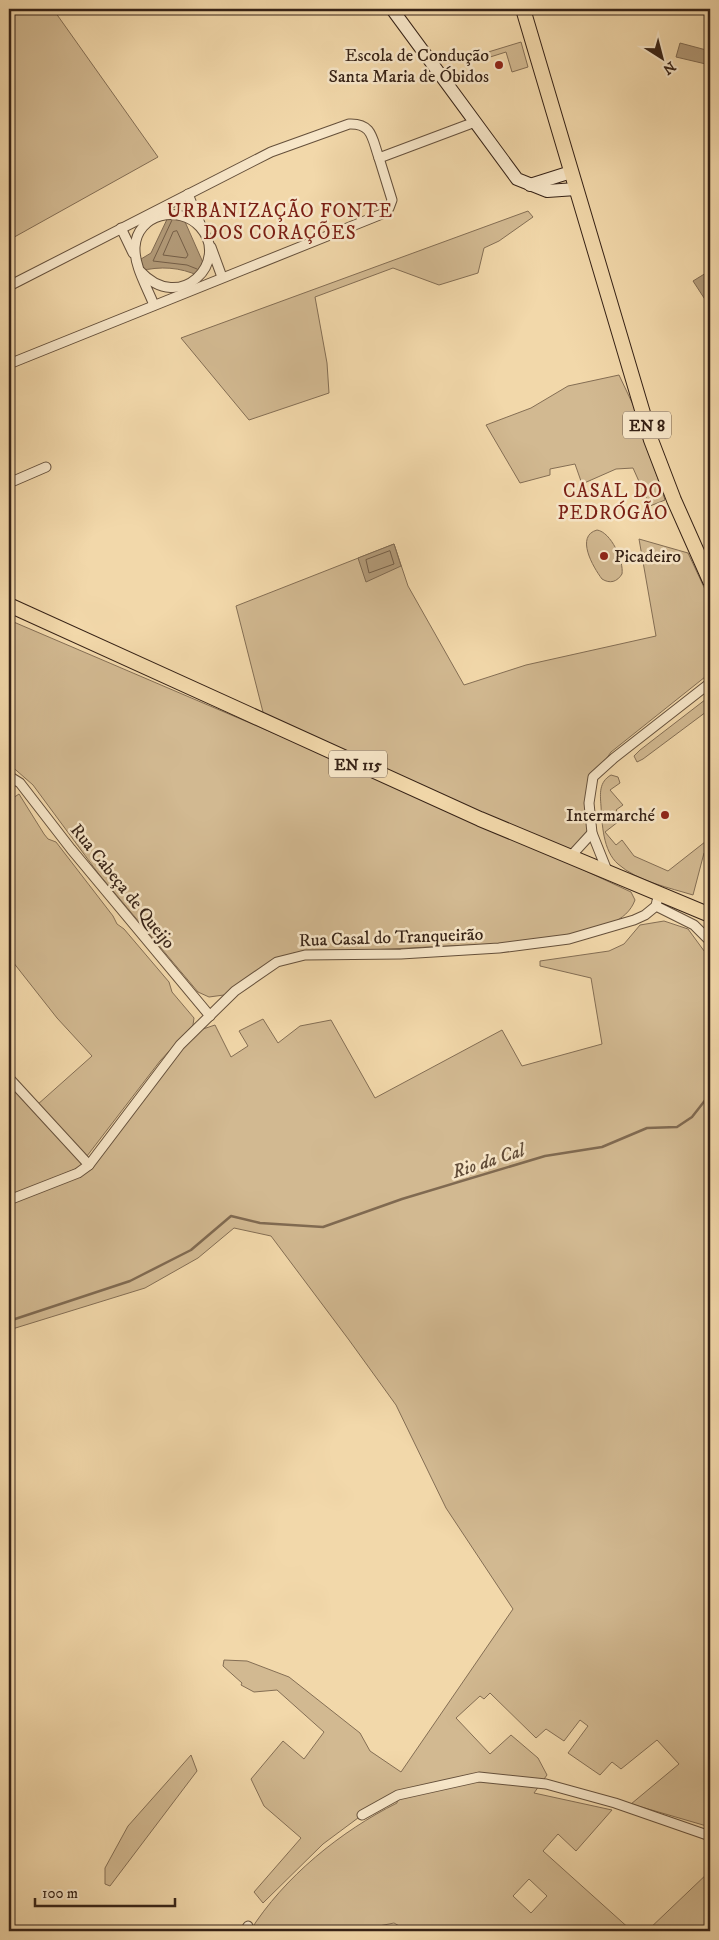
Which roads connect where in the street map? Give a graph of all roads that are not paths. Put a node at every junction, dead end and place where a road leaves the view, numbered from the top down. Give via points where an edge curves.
1 (392, 9) edge
2 (524, 9) edge
3 (475, 122) junction
4 (379, 158) junction
5 (571, 172) junction
6 (530, 185) junction
7 (576, 189) junction
8 (188, 194) junction
9 (156, 214) junction
10 (121, 228) junction
11 (202, 229) junction
12 (208, 240) junction
13 (135, 258) junction
14 (140, 270) junction
15 (222, 278) junction
16 (9, 286) edge
17 (187, 288) junction
18 (154, 305) junction
19 (9, 364) edge
20 (46, 468) dead end
21 (9, 484) edge
22 (705, 557) edge
23 (710, 579) edge
24 (9, 605) edge
25 (710, 683) edge
26 (12, 778) dead end
27 (592, 833) junction
28 (570, 857) junction
29 (609, 874) junction
30 (658, 900) junction
31 (710, 915) edge
32 (710, 941) edge
33 (210, 1016) junction
34 (9, 1078) edge
35 (89, 1165) junction
36 (9, 1200) edge
37 (362, 1815) dead end
38 (710, 1836) edge

1 - 3 street
2 - 5 main road, EN 8
3 - 4 street
3 - 6 street via 517,179
4 - 8 street via 368,128 361,123 349,124 271,152
4 - 15 street via 392,200 382,214
5 - 6 street
5 - 7 main road, EN 8
6 - 7 street via 556,192
7 - 22 main road, EN 8 via 651,440
8 - 9 street
8 - 11 street
9 - 10 street
9 - 11 street via 182,214
9 - 13 street via 139,233
10 - 13 street
10 - 16 street
11 - 12 street
12 - 15 street
12 - 17 street via 205,267
13 - 14 street
14 - 17 street via 148,280 160,286
14 - 18 street
15 - 17 street
17 - 18 street
18 - 19 street
20 - 21 street
22 - 23 main road, EN 8
24 - 28 main road, EN 115
25 - 27 street via 593,778 589,803
26 - 33 street, Rua Cabeça de Queijo via 20,782 71,849
27 - 28 street
27 - 29 street
28 - 29 main road, EN 115
29 - 30 main road, EN 115
30 - 31 main road, EN 115
30 - 32 street via 694,925
30 - 33 street, Rua Casal do Tranqueirão via 646,915 569,939 499,948 292,957 278,962 235,991
33 - 35 street, Rua Casal do Tranqueirão via 180,1045
34 - 35 street
35 - 36 street, Rua Casal do Tranqueirão via 78,1174
37 - 38 street via 398,1796 479,1777 546,1784 615,1803

